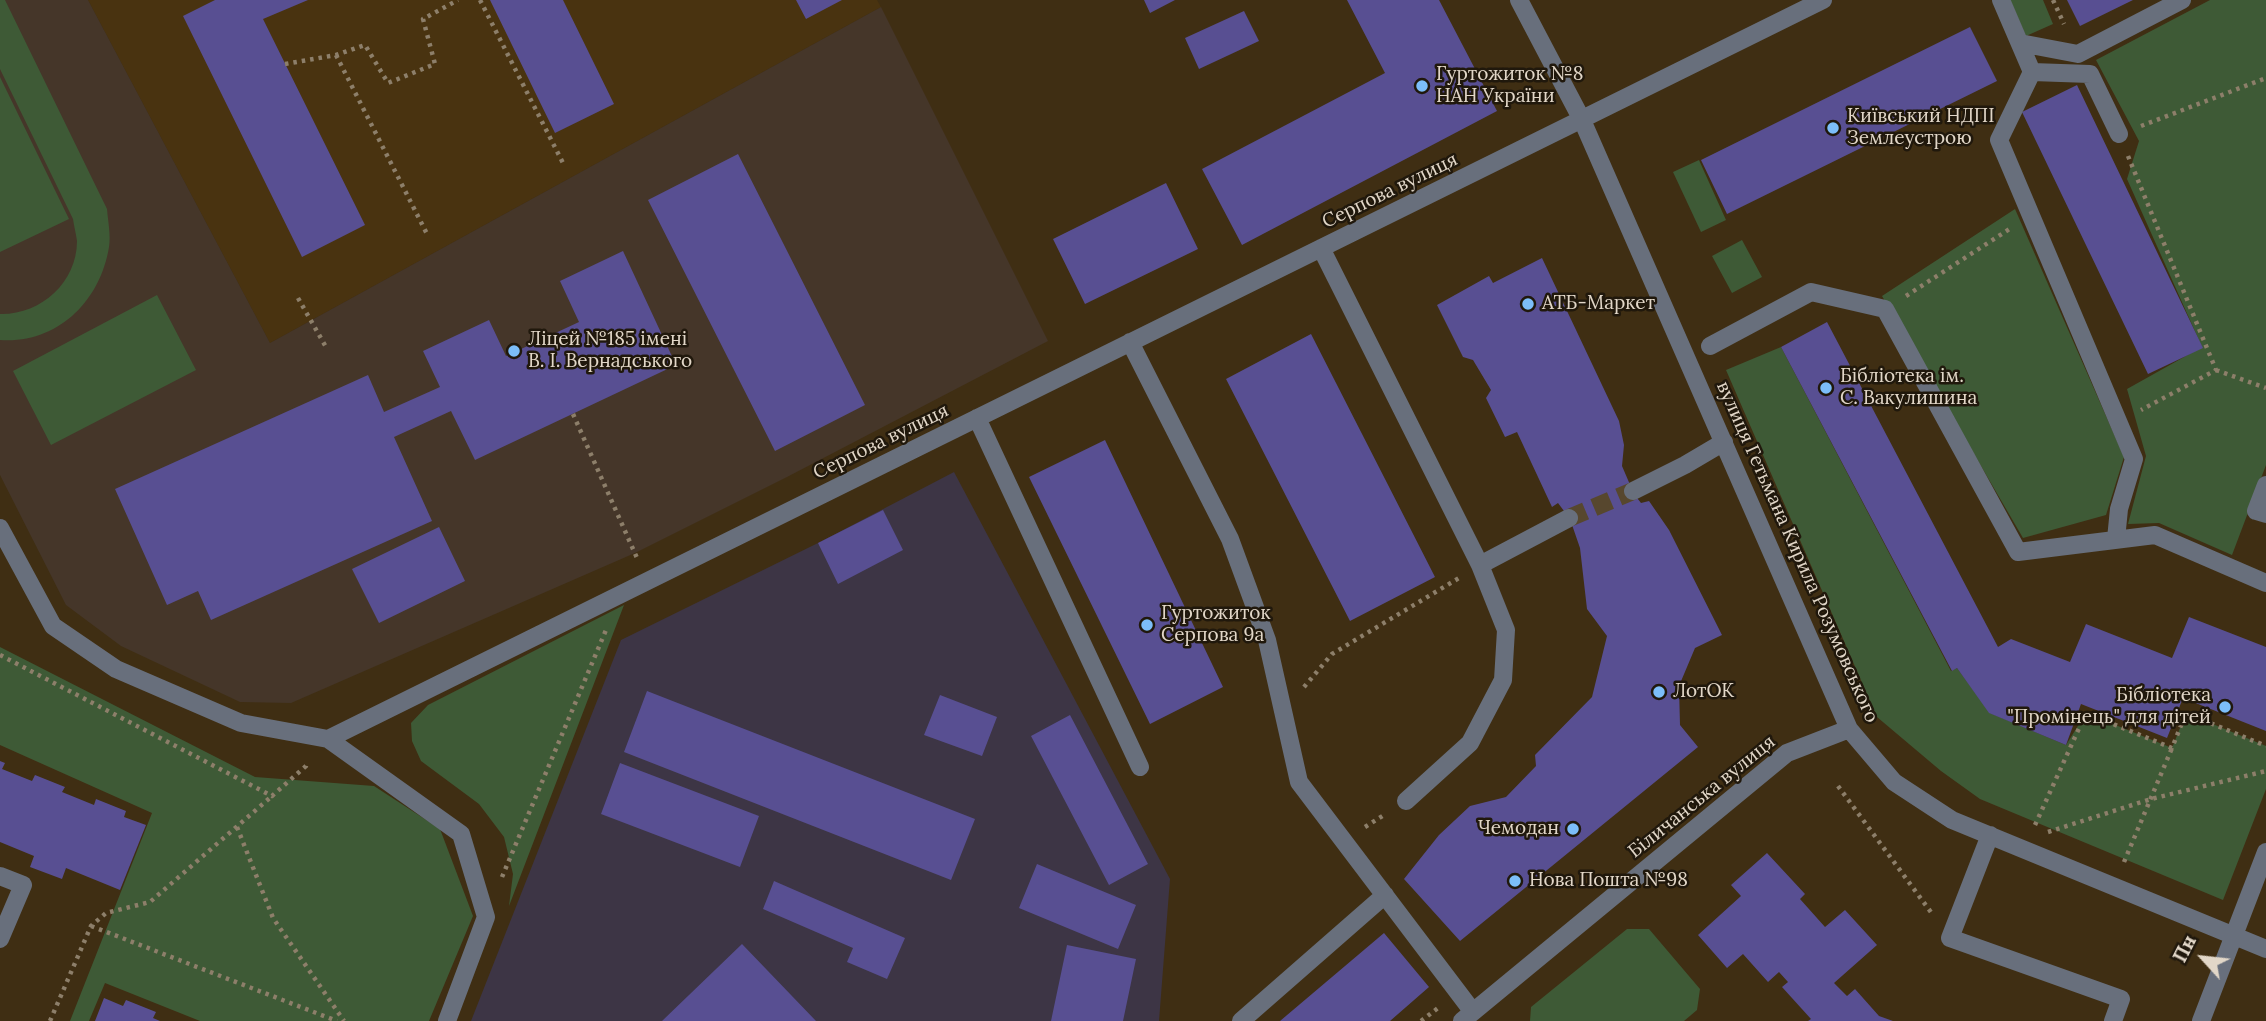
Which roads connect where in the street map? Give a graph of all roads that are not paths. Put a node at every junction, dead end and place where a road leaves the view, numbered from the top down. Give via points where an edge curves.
1 (1519, 0) edge
2 (1823, 0) edge
3 (2001, 0) edge
4 (2182, 0) edge
5 (2020, 43) junction
6 (2032, 72) junction
7 (1582, 120) junction
8 (2119, 134) road end
9 (1321, 248) junction
10 (1130, 342) junction
11 (1710, 346) dead end
12 (977, 418) junction
13 (1724, 442) junction
14 (2266, 485) edge
15 (1633, 491) tunnel mouth
16 (2266, 514) edge
17 (1569, 518) tunnel mouth
18 (0, 528) edge
19 (2116, 539) junction
20 (1480, 565) junction
21 (2266, 583) edge
22 (1849, 729) junction
23 (321, 737) junction
24 (1140, 767) dead end
25 (1406, 801) road end
26 (1990, 835) junction
27 (2266, 852) edge
28 (0, 876) edge
29 (1384, 895) junction
30 (2234, 935) junction
31 (0, 939) edge
32 (2266, 949) edge
33 (1467, 1016) edge
34 (447, 1021) edge
35 (1241, 1021) edge
36 (2113, 1021) edge
37 (2201, 1021) edge

1 - 7 street, вулиця Гетьмана Кирила Розумовського
2 - 7 street, Серпова вулиця
3 - 5 street
4 - 5 street via 2078,54
5 - 6 street
6 - 8 street via 2091,74
6 - 19 street via 1999,140 2134,459 2119,509
7 - 9 street, Серпова вулиця
7 - 13 street, вулиця Гетьмана Кирила Розумовського
9 - 10 street, Серпова вулиця
9 - 20 street
10 - 12 street, Серпова вулиця
10 - 29 street via 1230,539 1267,640 1299,782
11 - 19 street via 1811,292 1885,309 2018,552
12 - 23 street, Серпова вулиця
12 - 24 street
13 - 15 street
13 - 22 street, вулиця Гетьмана Кирила Розумовського
14 - 16 street via 2256,511
17 - 20 street
18 - 23 street via 53,626 116,669 241,723
19 - 21 street via 2155,535
20 - 25 street via 1506,630 1503,680 1469,743
22 - 26 street, вулиця Гетьмана Кирила Розумовського via 1894,782 1952,820
22 - 33 street, Біличанська вулиця via 1787,753
23 - 34 street via 461,834 486,916
26 - 30 street, вулиця Гетьмана Кирила Розумовського
26 - 36 street via 1950,938 2121,999
27 - 30 street
28 - 31 street via 23,885
29 - 33 street
29 - 35 street
30 - 32 street, вулиця Гетьмана Кирила Розумовського
30 - 37 street

